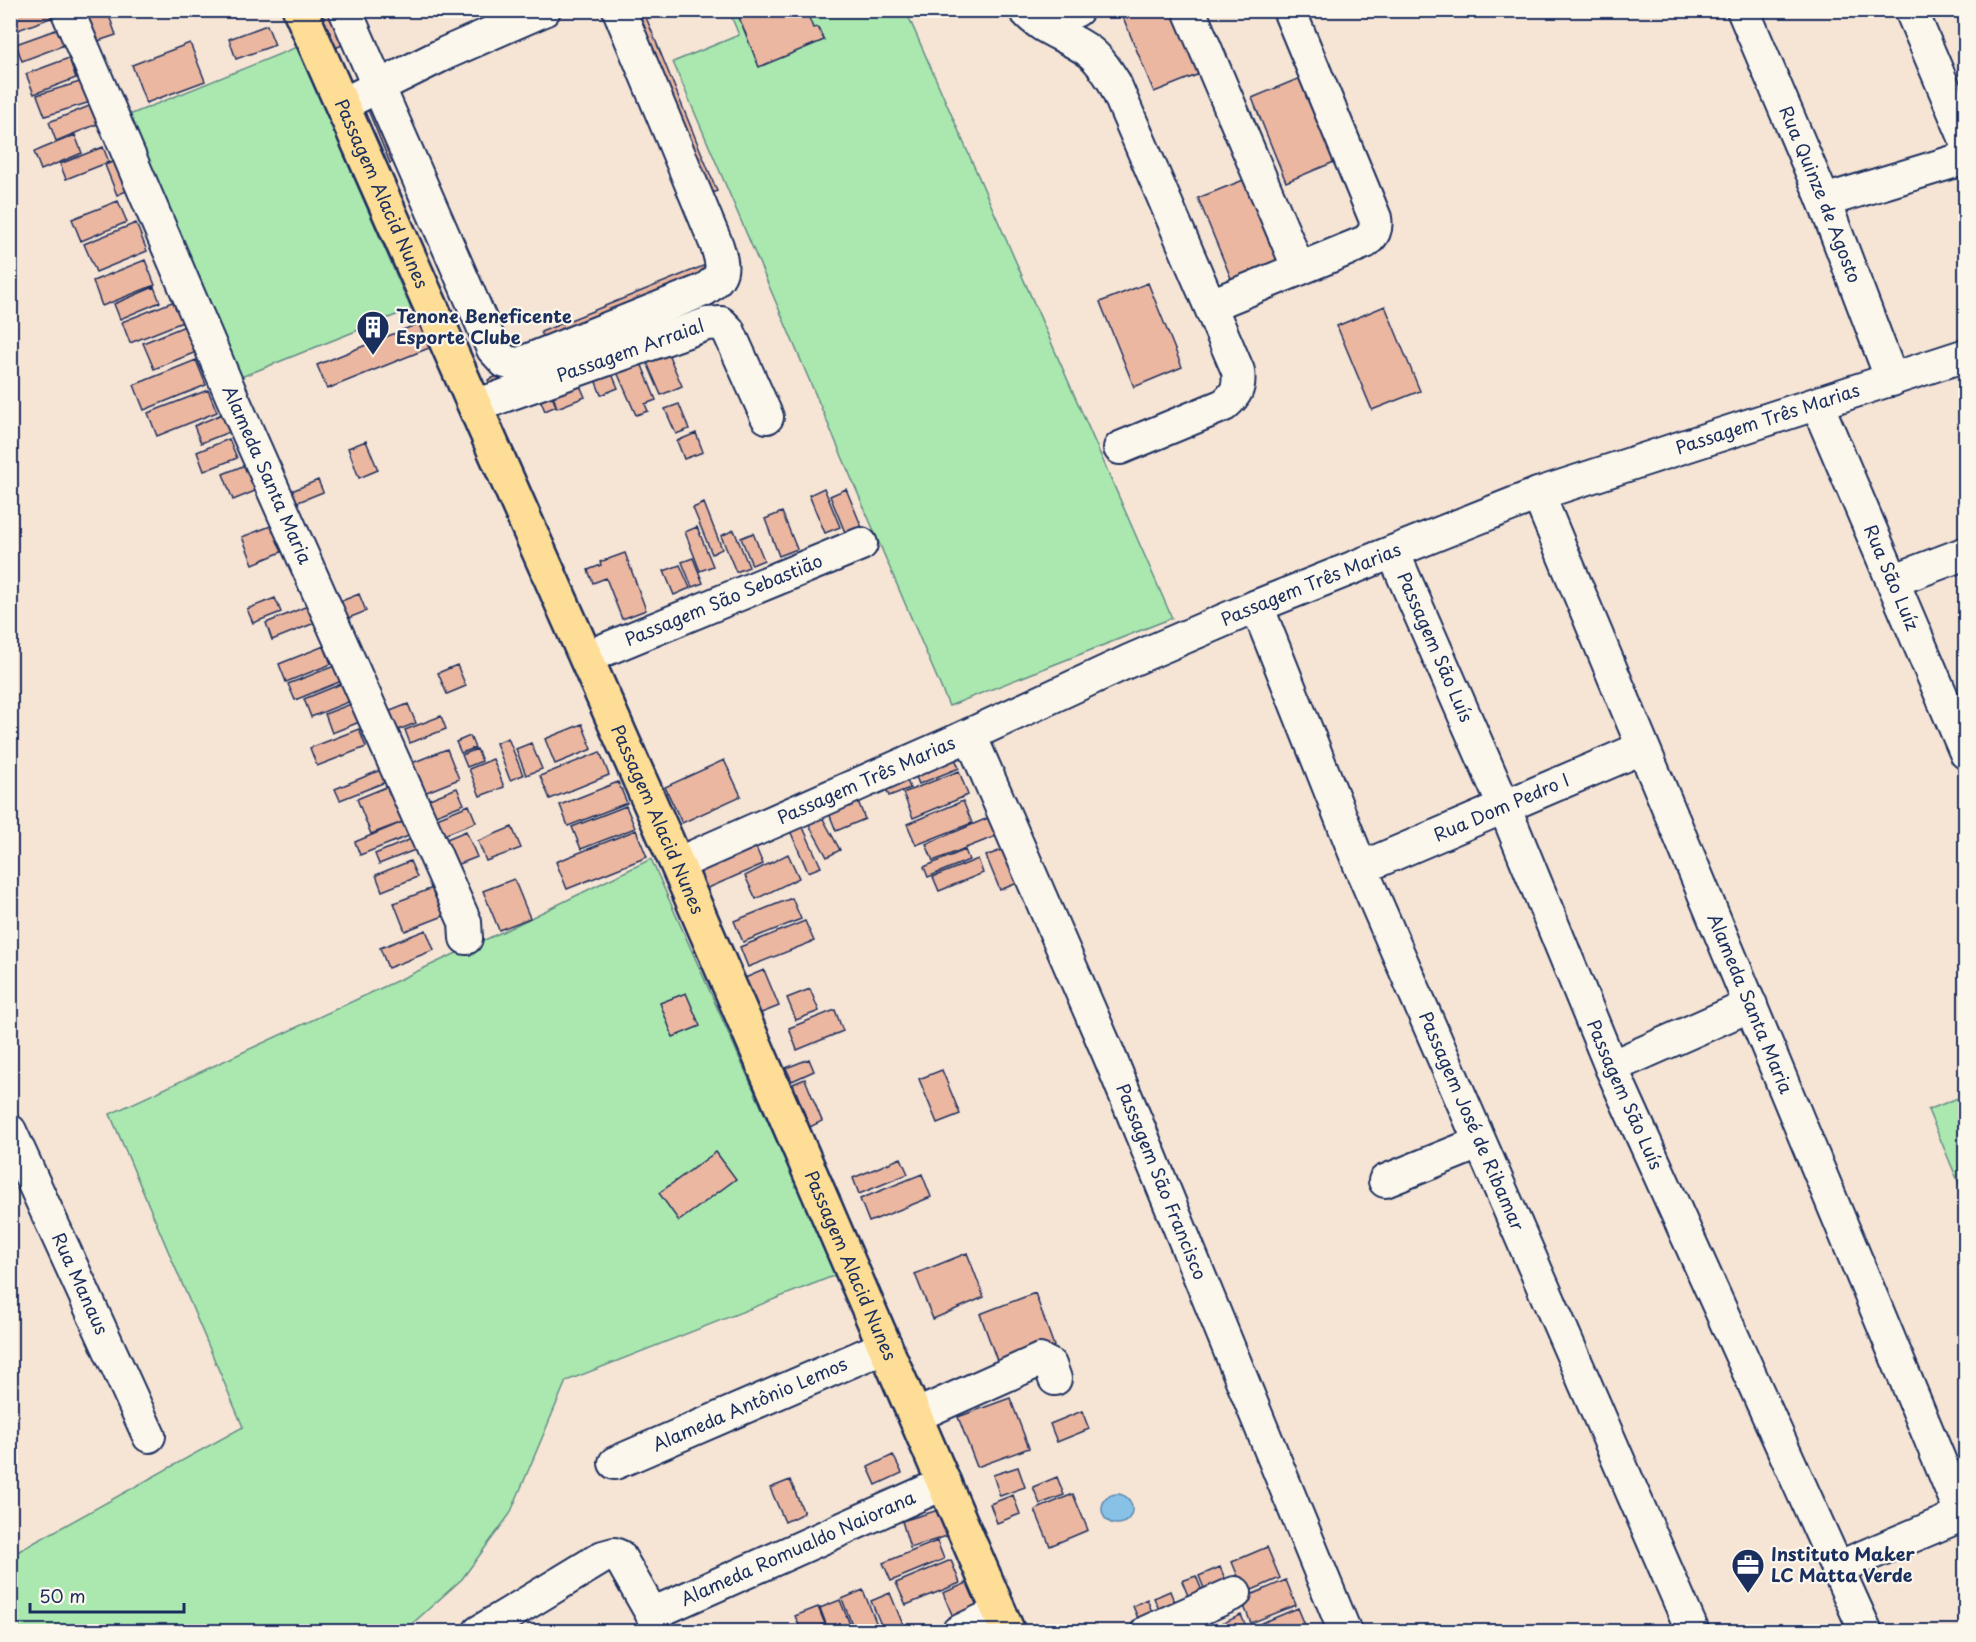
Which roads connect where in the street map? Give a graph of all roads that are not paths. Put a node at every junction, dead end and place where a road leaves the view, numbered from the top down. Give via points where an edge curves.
1 (67, 10) edge
2 (300, 10) edge
3 (345, 10) edge
4 (544, 10) edge
5 (620, 10) edge
6 (1077, 10) edge
7 (1189, 10) edge
8 (1289, 10) edge
9 (1743, 10) edge
10 (1911, 10) edge
11 (1034, 18) edge
12 (379, 86) junction
13 (343, 104) junction
14 (1965, 140) edge
15 (1965, 158) edge
16 (1824, 201) junction
17 (1299, 269) junction
18 (1211, 305) junction
19 (1965, 356) edge
20 (1892, 380) junction
21 (1817, 404) junction
22 (475, 406) junction
23 (767, 417) dead end
24 (1120, 448) dead end
25 (1538, 494) junction
26 (861, 544) dead end
27 (1393, 552) junction
28 (1965, 553) edge
29 (1892, 581) junction
30 (1257, 606) junction
31 (587, 657) junction
32 (1962, 733) edge
33 (970, 735) junction
34 (1642, 748) junction
35 (1504, 806) junction
36 (677, 864) junction
37 (1361, 868) junction
38 (466, 938) dead end
39 (1751, 1005) junction
40 (1611, 1067) junction
41 (10, 1131) edge
42 (1479, 1143) junction
43 (1385, 1181) dead end
44 (886, 1346) junction
45 (1055, 1379) dead end
46 (915, 1416) junction
47 (149, 1436) dead end
48 (615, 1463) dead end
49 (945, 1484) junction
50 (1837, 1568) junction
51 (1235, 1593) dead end
52 (1004, 1622) edge
53 (655, 1623) edge
54 (479, 1632) edge
55 (958, 1632) edge
56 (1147, 1632) edge
57 (1345, 1632) edge
58 (1693, 1632) edge
59 (1866, 1632) edge

1 - 38 street, Alameda Santa Maria via 233,399 465,922
2 - 13 main road, Passagem Alacid Nunes
3 - 12 street
4 - 12 street
5 - 12 street via 717,246 722,272 717,282 704,290 530,361 504,362 493,349
6 - 11 street
7 - 17 street
8 - 17 street via 1376,227 1365,242
9 - 16 street, Rua Quinze de Agosto
10 - 14 street
11 - 18 street via 1089,51 1114,82
12 - 13 street
13 - 22 main road, Passagem Alacid Nunes
15 - 16 street
16 - 20 street, Rua Quinze de Agosto
17 - 18 street
18 - 24 street via 1238,371 1239,384 1234,396 1224,405
19 - 20 street, Passagem Três Marias
20 - 21 street, Passagem Três Marias
21 - 25 street, Passagem Três Marias
21 - 29 street, Rua São Luíz
22 - 23 street, Passagem Arraial via 708,324 721,323 728,330
22 - 31 main road, Passagem Alacid Nunes
25 - 27 street, Passagem Três Marias
25 - 34 street, Alameda Santa Maria
26 - 31 street, Passagem São Sebastião
27 - 30 street, Passagem Três Marias
27 - 35 street, Passagem São Luís
28 - 29 street
29 - 32 street, Rua São Luíz
30 - 33 street, Passagem Três Marias
30 - 37 street, Passagem José de Ribamar
31 - 36 main road, Passagem Alacid Nunes
33 - 36 street, Passagem Três Marias
33 - 57 street, Passagem São Francisco via 1109,1055
34 - 35 street, Rua Dom Pedro I
34 - 39 street, Alameda Santa Maria
35 - 37 street, Rua Dom Pedro I
35 - 40 street, Passagem São Luís
36 - 44 main road, Passagem Alacid Nunes
37 - 42 street, Passagem José de Ribamar
39 - 40 street
39 - 50 street, Alameda Santa Maria via 1962,1515
40 - 50 street, Passagem São Luís
41 - 47 street, Rua Manaus
42 - 43 street
42 - 58 street, Passagem José de Ribamar
44 - 46 main road, Passagem Alacid Nunes
44 - 48 street, Alameda Antônio Lemos
45 - 46 street via 1050,1365 1040,1360
46 - 49 main road, Passagem Alacid Nunes
49 - 52 main road, Passagem Alacid Nunes
49 - 53 street, Alameda Romualdo Naiorana
50 - 59 street, Passagem São Luís
51 - 56 street
52 - 55 street
53 - 54 street via 619,1556 614,1554

